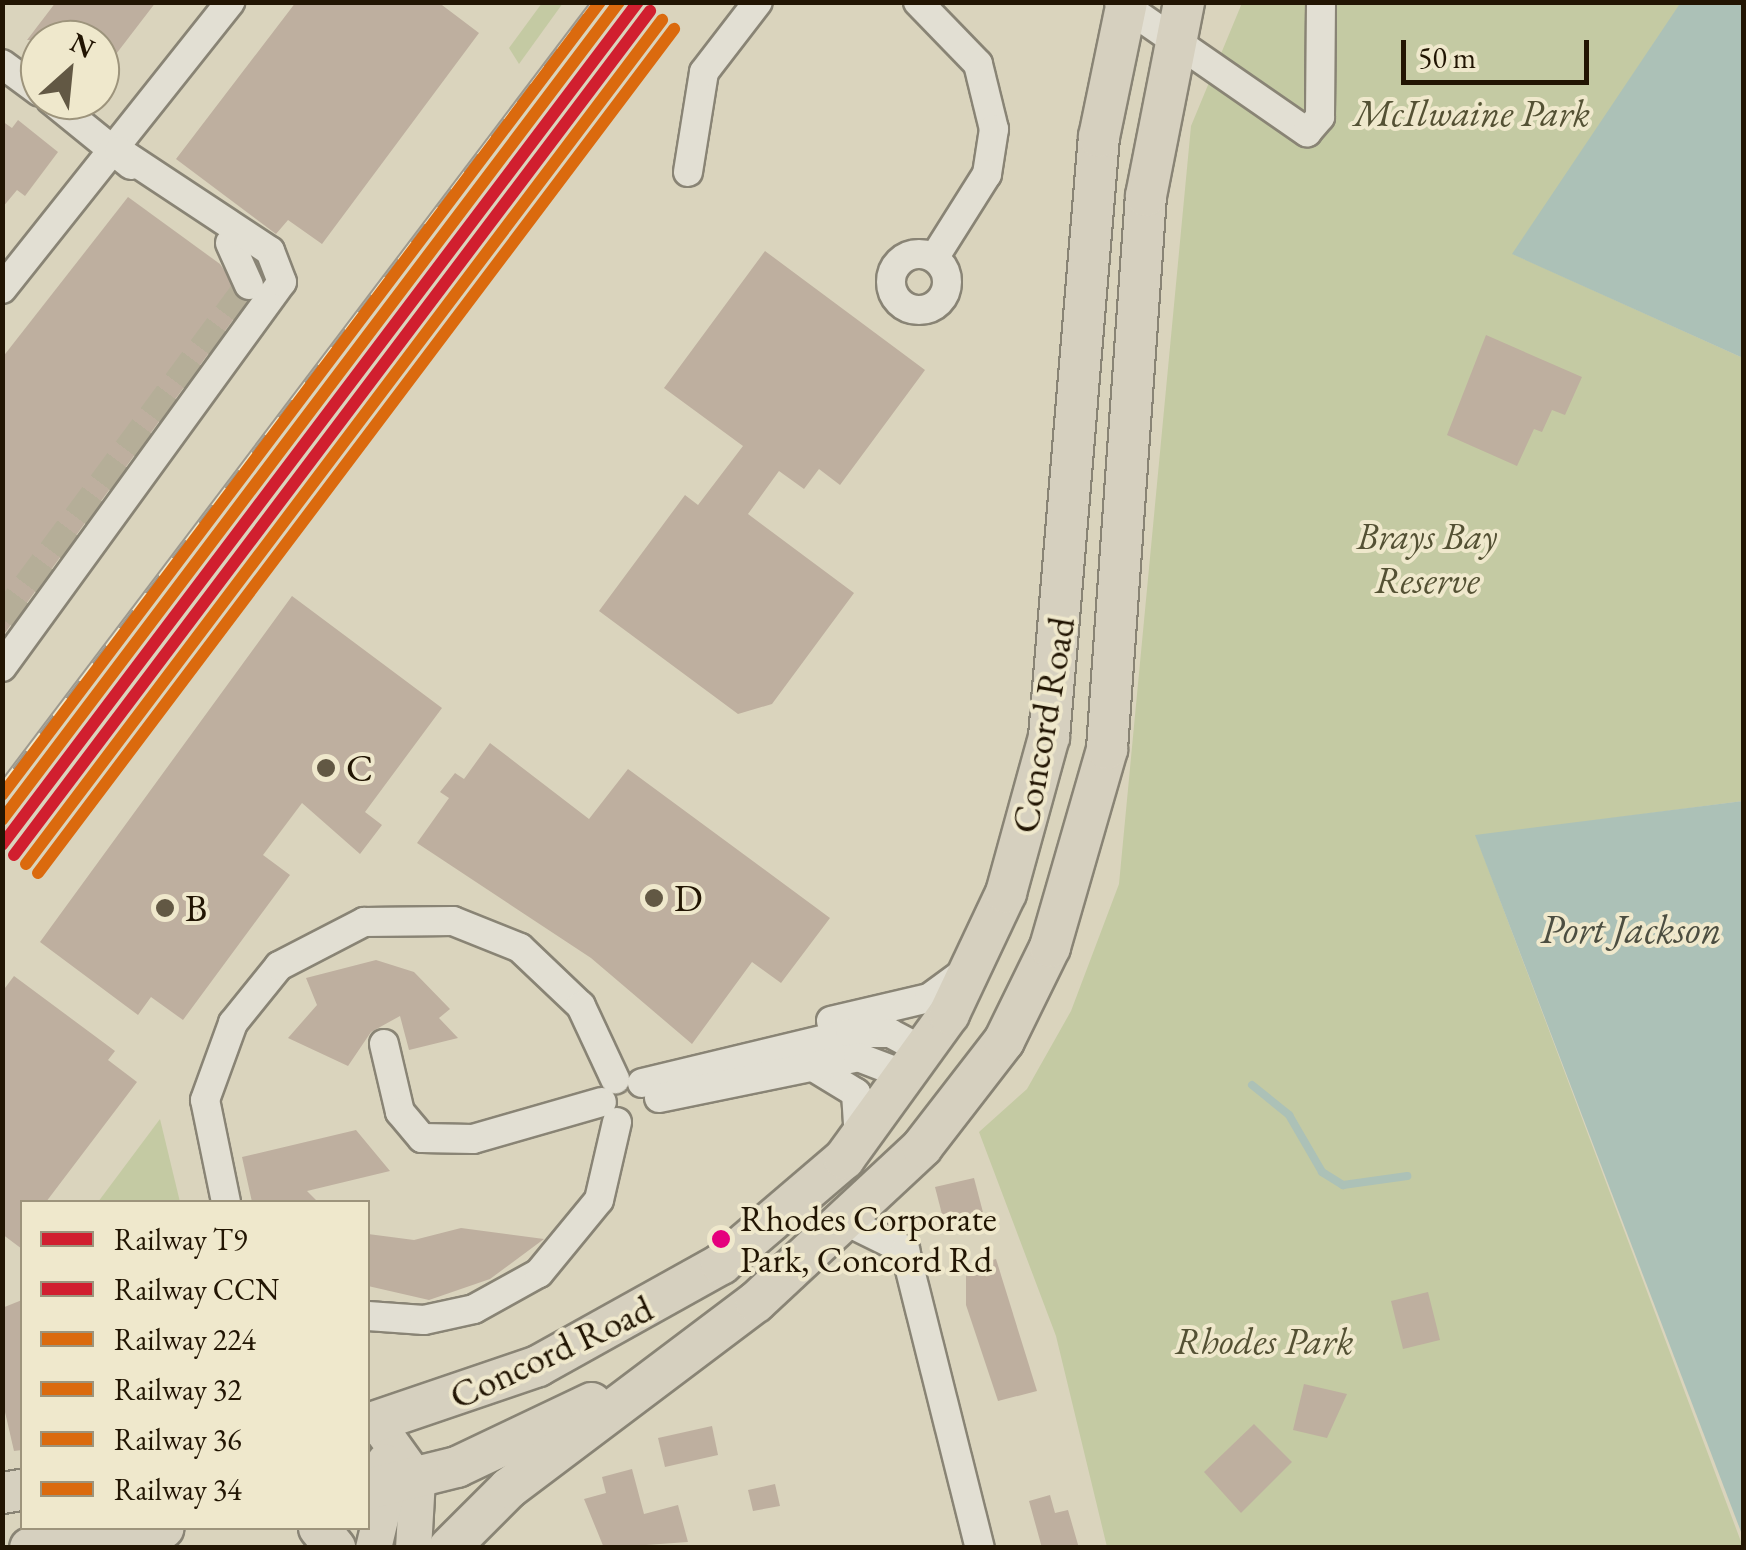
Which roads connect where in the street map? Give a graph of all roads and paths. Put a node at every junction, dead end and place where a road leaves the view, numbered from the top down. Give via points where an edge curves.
1 (230, 2) edge
2 (758, 2) edge
3 (918, 2) edge
4 (1320, 2) edge
5 (1124, 4) edge
6 (1179, 20) edge
7 (78, 120) edge
8 (118, 150) junction
9 (688, 172) dead end
10 (230, 243) junction
11 (934, 258) dead end
12 (249, 284) dead end
13 (2, 289) edge
14 (275, 297) junction
15 (2, 668) edge
16 (975, 961) junction
17 (384, 1044) dead end
18 (733, 1062) junction
19 (917, 1064) junction
20 (812, 1066) junction
21 (625, 1097) junction
22 (959, 1103) junction
23 (859, 1140) junction
24 (226, 1200) edge
25 (846, 1222) junction
26 (370, 1315) edge
27 (690, 1353) junction
28 (370, 1418) edge
29 (391, 1484) edge
30 (151, 1530) edge
31 (30, 1548) edge
32 (374, 1548) edge
33 (413, 1548) edge
34 (450, 1548) edge
35 (980, 1548) edge

1 - 8 street
2 - 9 street via 704,72
3 - 11 street via 978,64 994,128 987,174
4 - 6 street via 1320,117 1307,132
5 - 6 street
5 - 16 highway, Concord Road via 1099,137 1056,700 1020,853
6 - 22 highway, Concord Road via 1140,255 1100,781 1062,920 1004,1041
7 - 8 street
8 - 10 street
8 - 13 street
8 - 14 street via 164,172 274,255 282,282
10 - 12 street
10 - 14 street via 271,274
14 - 15 street
16 - 18 street via 938,994 800,1028
16 - 19 highway, Concord Road
17 - 21 street via 400,1112 422,1138 473,1140
18 - 19 street via 850,1033 890,1033
18 - 21 street
19 - 20 street via 874,1058
19 - 22 highway
19 - 23 highway, Concord Road
20 - 21 street
20 - 23 street via 856,1092
21 - 24 street via 581,1006 520,948 454,921 364,922 279,966 233,1022 204,1100
21 - 26 street via 599,1200 539,1274 474,1309 424,1320
22 - 25 highway, Concord Road
23 - 28 highway, Concord Road via 754,1240 633,1318 538,1366
25 - 27 highway, Concord Road
25 - 35 street via 905,1250
27 - 29 highway via 511,1444
27 - 34 highway via 509,1488
28 - 29 main road, Concord Road
29 - 32 main road
29 - 33 main road
30 - 31 highway

